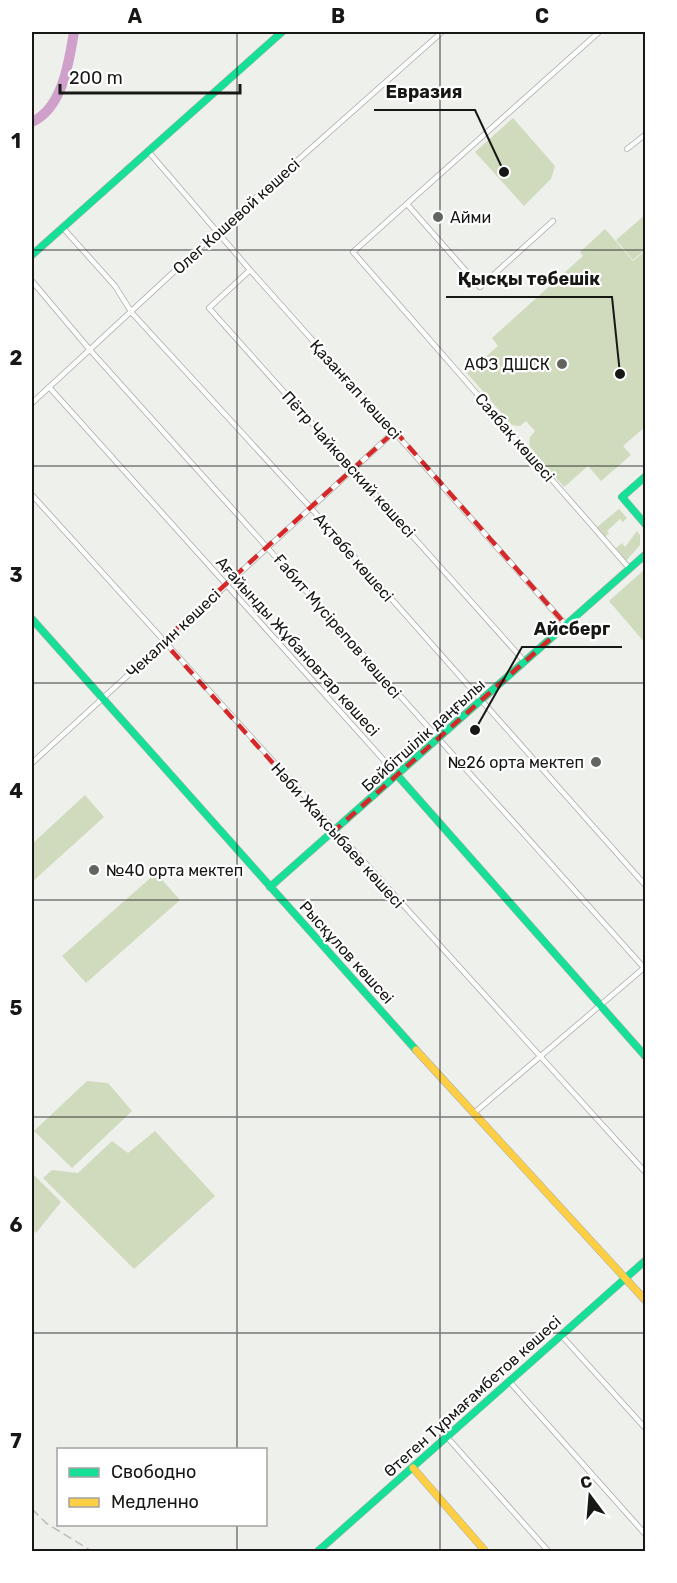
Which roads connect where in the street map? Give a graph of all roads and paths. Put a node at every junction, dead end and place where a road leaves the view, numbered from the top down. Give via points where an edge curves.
1 (282, 32) edge
2 (442, 32) edge
3 (599, 32) edge
4 (645, 134) edge
5 (627, 149) dead end
6 (148, 151) junction
7 (407, 204) junction
8 (554, 221) dead end
9 (63, 228) junction
10 (218, 231) junction
11 (32, 255) edge
12 (250, 270) junction
13 (32, 281) edge
14 (132, 313) junction
15 (90, 350) junction
16 (49, 387) junction
17 (32, 403) edge
18 (395, 431) junction
19 (354, 468) junction
20 (645, 476) edge
21 (32, 495) edge
22 (310, 507) junction
23 (645, 525) edge
24 (268, 545) junction
25 (645, 554) edge
26 (629, 568) junction
27 (225, 584) junction
28 (32, 619) edge
29 (566, 625) junction
30 (163, 641) junction
31 (525, 662) junction
32 (102, 699) junction
33 (481, 702) junction
34 (439, 740) junction
35 (32, 763) edge
36 (398, 776) junction
37 (334, 831) junction
38 (645, 886) edge
39 (270, 887) junction
40 (645, 968) edge
41 (600, 1006) junction
42 (540, 1057) junction
43 (645, 1057) edge
44 (474, 1113) junction
45 (645, 1173) edge
46 (645, 1260) edge
47 (625, 1278) junction
48 (645, 1301) edge
49 (561, 1335) junction
50 (509, 1382) junction
51 (645, 1429) edge
52 (447, 1437) junction
53 (413, 1468) junction
54 (645, 1535) edge
55 (317, 1551) edge
56 (486, 1551) edge
57 (549, 1551) edge

1 - 6 street
2 - 10 street, Олег Кошевой көшесі
3 - 7 street, Саябақ көшесі
4 - 5 street
6 - 9 street
6 - 10 street, Қазанғап көшесі
7 - 8 street via 480,287
7 - 26 street, Саябақ көшесі via 353,252
9 - 11 street
9 - 14 street, Ақтөбе көшесі via 115,286
10 - 12 street, Қазанғап көшесі
10 - 14 street, Олег Кошевой көшесі
12 - 18 street, Қазанғап көшесі
12 - 19 street, Пётр Чайковский көшесі via 209,308
13 - 15 street, Ғабит Мүсірепов көшесі
14 - 15 street, Олег Кошевой көшесі
14 - 22 street, Ақтөбе көшесі
15 - 16 street, Олег Кошевой көшесі
15 - 24 street, Ғабит Мүсірепов көшесі
16 - 17 street, Олег Кошевой көшесі
16 - 27 street, Ағайынды Жұбановтар көшесі
18 - 19 street, Чекалин көшесі
18 - 29 street, Қазанғап көшесі
19 - 22 street, Чекалин көшесі
19 - 31 street, Пётр Чайковский көшесі
20 - 23 street via 622,497
21 - 30 street, Нәби Жақсыбаев көшесі
22 - 24 street, Чекалин көшесі
22 - 33 street, Ақтөбе көшесі
24 - 27 street, Чекалин көшесі
24 - 34 street, Ғабит Мүсірепов көшесі
25 - 26 street, Бейбітшілік даңғылы
26 - 29 street, Бейбітшілік даңғылы
27 - 30 street, Чекалин көшесі
27 - 36 street, Ағайынды Жұбановтар көшесі
28 - 32 street, Рысқұлов көшсеі
29 - 31 street, Бейбітшілік даңғылы
30 - 32 street, Чекалин көшесі
30 - 37 street, Нәби Жақсыбаев көшесі
31 - 33 street, Бейбітшілік даңғылы
32 - 35 street, Чекалин көшесі
32 - 39 street, Рысқұлов көшсеі
33 - 34 street, Бейбітшілік даңғылы
33 - 38 street, Ақтөбе көшесі
34 - 36 street, Бейбітшілік даңғылы
34 - 40 street, Ғабит Мүсірепов көшесі
36 - 37 street, Бейбітшілік даңғылы
36 - 41 street, Ағайынды Жұбановтар көшесі
37 - 39 street, Бейбітшілік даңғылы
37 - 42 street, Нәби Жақсыбаев көшесі
39 - 44 street, Рысқұлов көшсеі
40 - 41 street
41 - 42 street
41 - 43 street, Ағайынды Жұбановтар көшесі
42 - 44 street
42 - 45 street, Нәби Жақсыбаев көшесі
44 - 47 street, Рысқұлов көшсеі
46 - 47 street, Өтеген Тұрмағамбетов көшесі
47 - 48 street, Рысқұлов көшсеі
47 - 49 street, Өтеген Тұрмағамбетов көшесі
49 - 50 street, Өтеген Тұрмағамбетов көшесі
49 - 51 street
50 - 52 street, Өтеген Тұрмағамбетов көшесі
50 - 54 street
52 - 53 street, Өтеген Тұрмағамбетов көшесі
52 - 57 street
53 - 55 street, Өтеген Тұрмағамбетов көшесі
53 - 56 street

